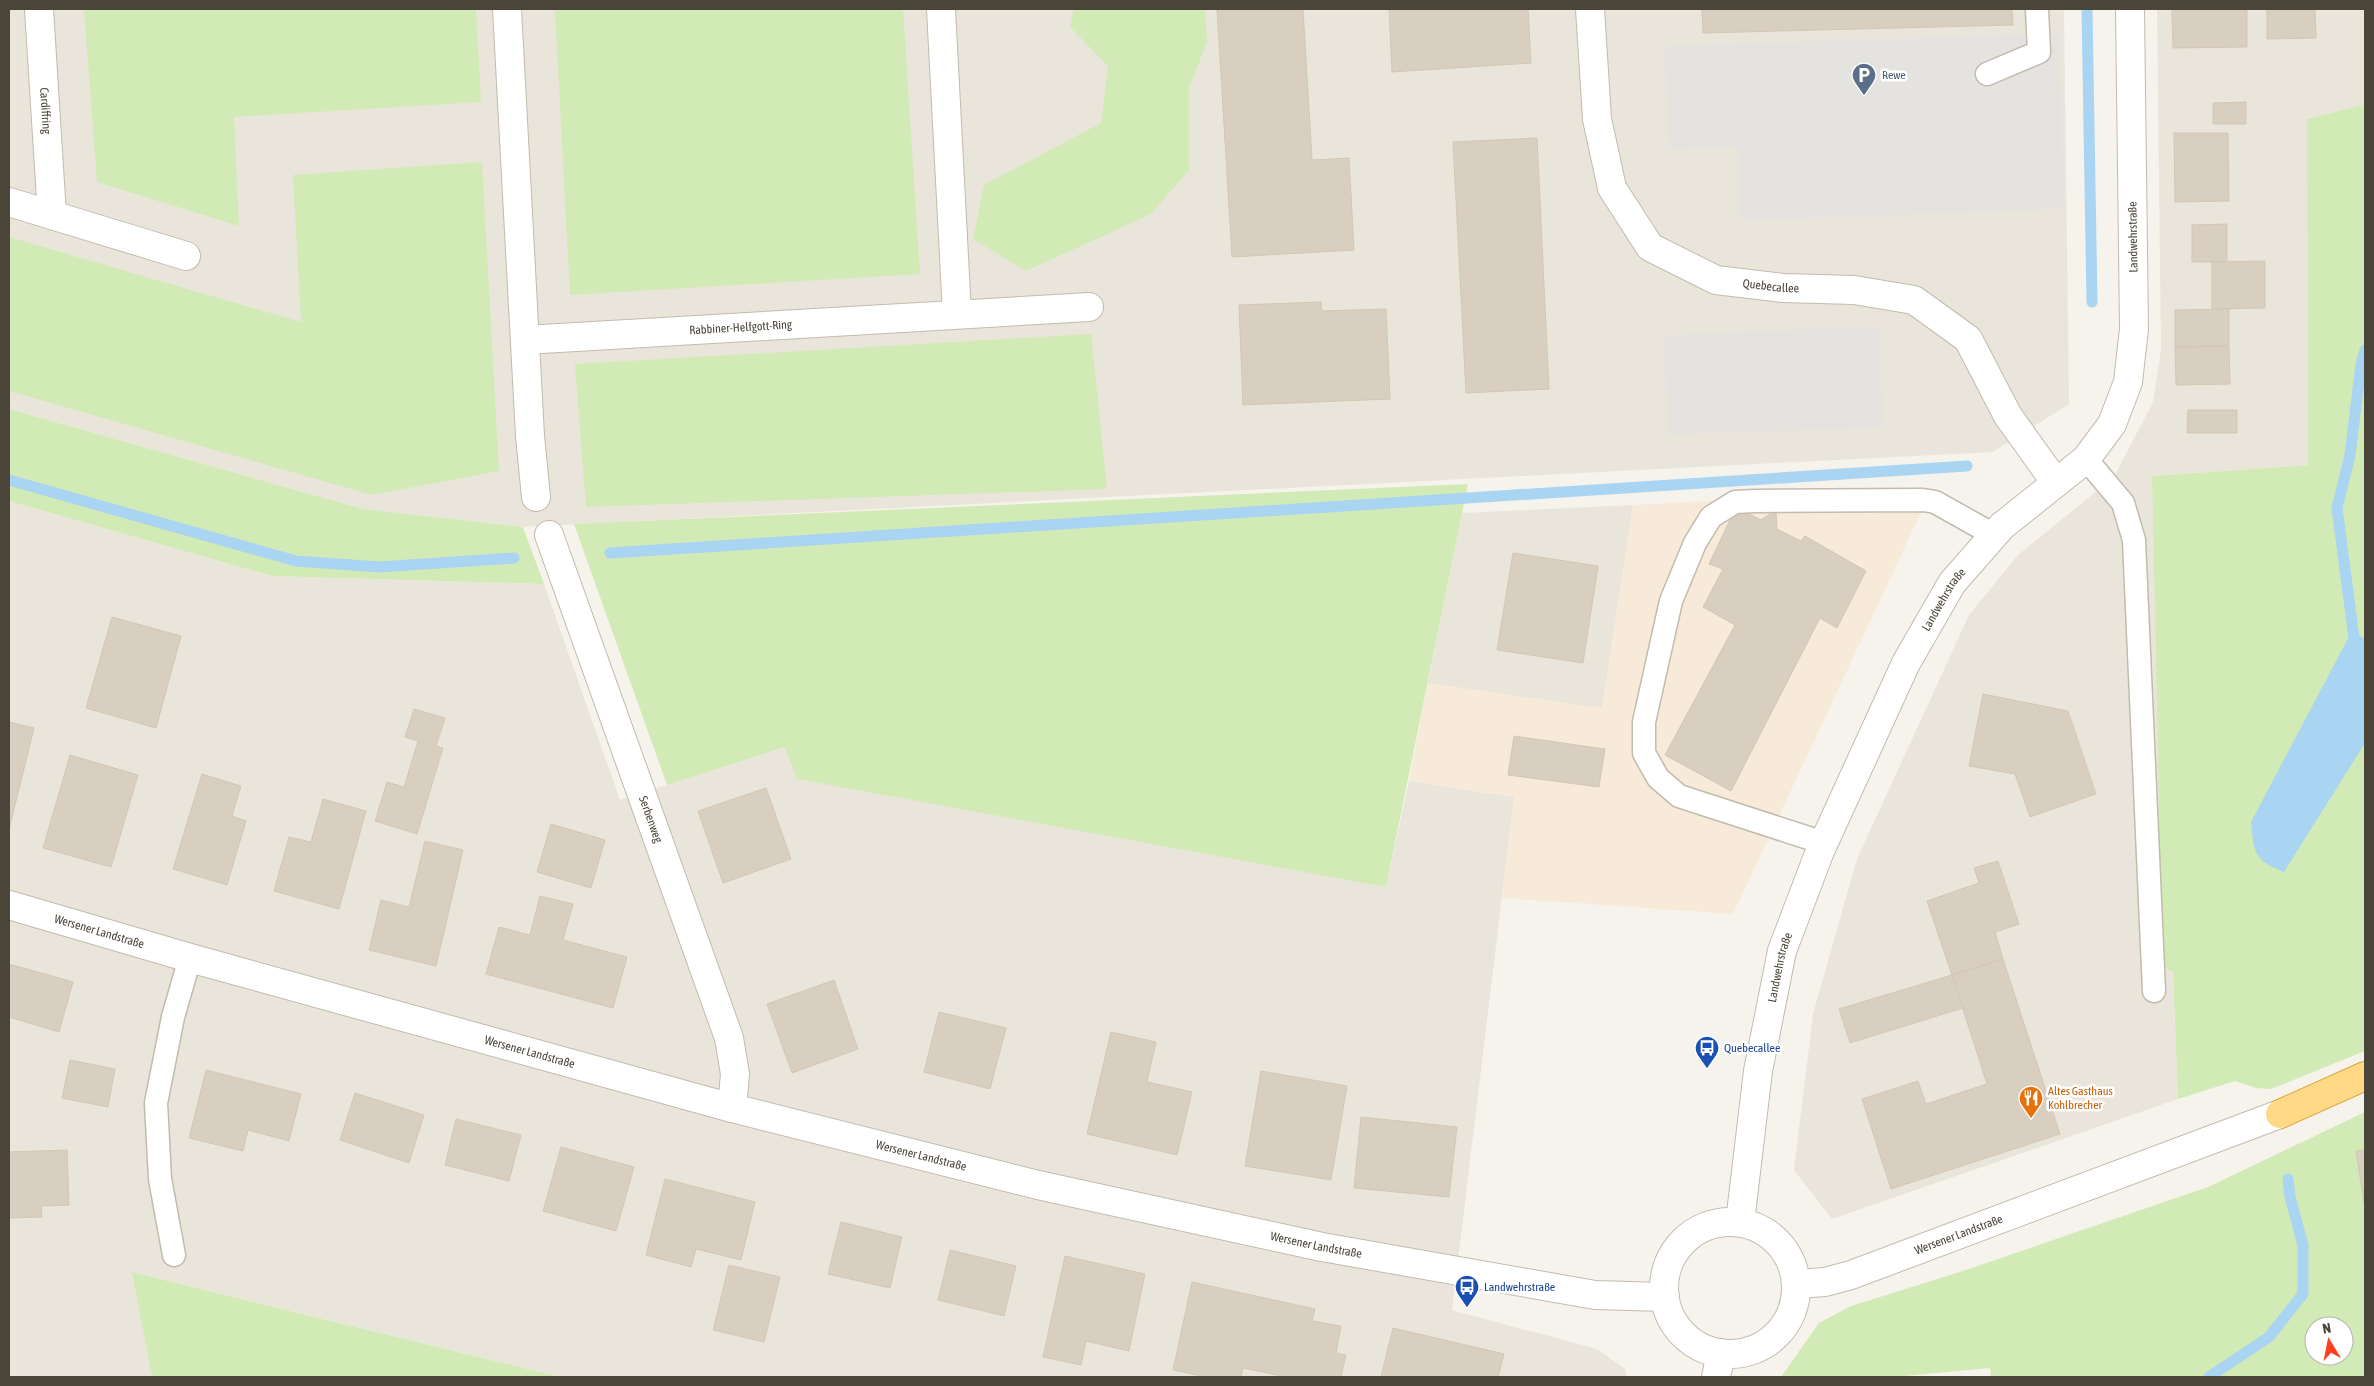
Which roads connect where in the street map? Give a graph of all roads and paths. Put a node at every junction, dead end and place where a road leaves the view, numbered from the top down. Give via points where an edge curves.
1 (39, 9) edge
2 (507, 9) edge
3 (942, 9) edge
4 (1590, 9) edge
5 (2037, 9) edge
6 (2130, 9) edge
7 (1986, 74) dead end
8 (9, 202) edge
9 (52, 214) junction
10 (186, 256) dead end
11 (1089, 307) dead end
12 (957, 314) junction
13 (524, 340) junction
14 (2086, 459) junction
15 (2056, 483) junction
16 (536, 497) dead end
17 (1994, 535) junction
18 (549, 536) dead end
19 (1824, 843) junction
20 (9, 905) edge
21 (190, 958) junction
22 (2154, 991) dead end
23 (2365, 1076) edge
24 (732, 1108) junction
25 (2280, 1114) joint
26 (1740, 1222) junction
27 (174, 1255) dead end
28 (1796, 1284) junction
29 (1665, 1297) junction
30 (1719, 1365) edge

1 - 9 street, Cardiffring
2 - 13 street
3 - 12 street
4 - 15 street, Quebecallee via 1597,119 1612,188 1650,247 1716,280 1783,288 1854,290 1914,300 1968,339 2008,416
5 - 7 lane via 2039,52
6 - 14 street, Landwehrstraße via 2134,329 2128,382 2112,424
8 - 9 street
9 - 10 street
11 - 12 street, Rabbiner-Helfgott-Ring
12 - 13 street, Rabbiner-Helfgott-Ring
13 - 16 street
14 - 15 street, Landwehrstraße
14 - 22 lane via 2123,503 2134,540
15 - 17 street, Landwehrstraße
17 - 19 street, Landwehrstraße via 1952,583 1906,663
17 - 19 lane via 1936,502 1923,500 1755,501 1735,502 1711,516 1695,543 1671,601 1644,722 1644,753 1658,778 1679,796
18 - 24 street, Serbenweg via 729,1038 735,1074
19 - 26 street, Landwehrstraße via 1782,951 1758,1071
20 - 21 street, Wersener Landstraße
21 - 24 street, Wersener Landstraße
21 - 27 lane via 173,1017 156,1103 160,1179
23 - 25 highway
24 - 29 street, Wersener Landstraße via 1038,1185 1322,1247 1596,1295
25 - 28 street, Wersener Landstraße via 1851,1275 1825,1282
26 - 28 street via 1773,1237 1785,1250 1793,1266
26 - 29 street via 1719,1222 1700,1229 1684,1241 1672,1257 1665,1277
28 - 30 street via 1794,1304 1787,1322 1775,1336
29 - 30 street via 1678,1328 1705,1348

